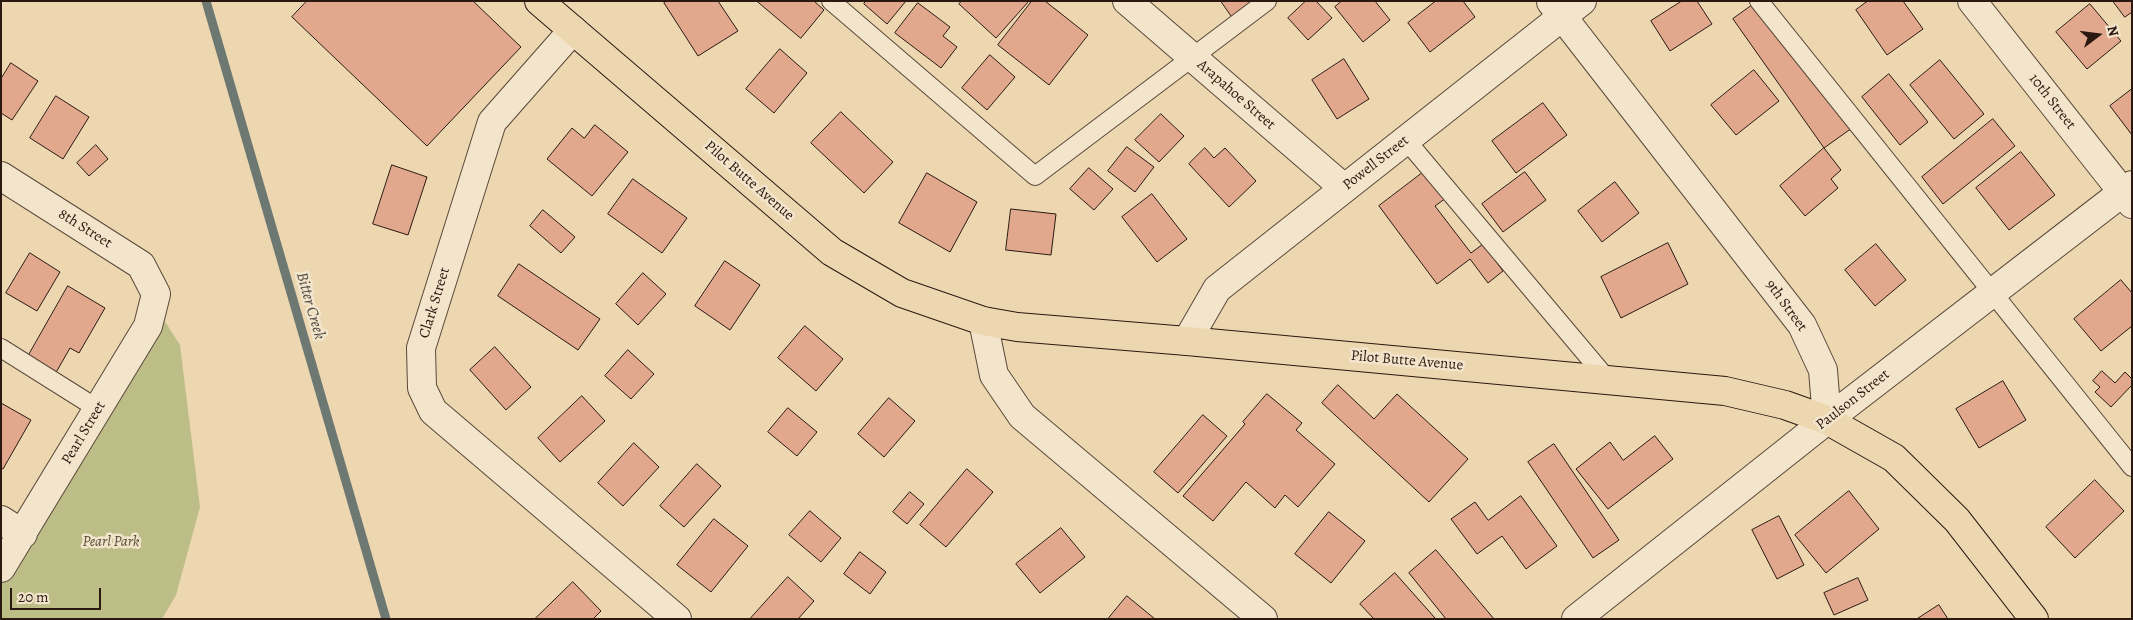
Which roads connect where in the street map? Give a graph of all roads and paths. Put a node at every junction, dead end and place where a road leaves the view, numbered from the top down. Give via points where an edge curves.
1 (539, 1) edge
2 (831, 1) edge
3 (1128, 1) edge
4 (1267, 1) edge
5 (1759, 1) edge
6 (1972, 1) edge
7 (1565, 6) edge
8 (573, 30) junction
9 (1193, 58) junction
10 (1406, 140) junction
11 (1, 176) edge
12 (1344, 188) junction
13 (2129, 193) edge
14 (1993, 292) junction
15 (156, 294) joint
16 (983, 320) junction
17 (1187, 341) junction
18 (1, 348) edge
19 (1608, 380) junction
20 (98, 409) junction
21 (1827, 420) junction
22 (2132, 467) edge
23 (12, 527) edge
24 (1, 568) edge
25 (677, 619) edge
26 (1262, 619) edge
27 (1576, 619) edge
28 (2034, 619) edge

1 - 8 main road, Pilot Butte Avenue
2 - 9 lane via 1035,176
3 - 9 street, Arapahoe Street
4 - 9 lane
5 - 14 lane
6 - 13 street, 10th Street
7 - 10 street, Powell Street
7 - 21 street, 9th Street via 1802,325 1823,370
8 - 16 main road, Pilot Butte Avenue via 832,252 902,293
8 - 25 street, Clark Street via 492,122 421,348 422,388 433,411
9 - 12 street, Arapahoe Street
10 - 12 street, Powell Street
10 - 19 lane
11 - 15 street, 8th Street via 141,265
12 - 17 street, Powell Street via 1217,289
13 - 14 street, Paulson Street
14 - 21 street, Paulson Street
14 - 22 lane
15 - 20 street, Pearl Street via 148,326
16 - 17 main road, Pilot Butte Avenue via 1017,327
16 - 26 street via 994,375 1022,416
17 - 19 main road, Pilot Butte Avenue
18 - 20 lane
19 - 21 main road, Pilot Butte Avenue via 1725,391 1785,405
20 - 23 street, Pearl Street
21 - 27 street, Paulson Street
21 - 28 main road via 1894,458 1957,520
23 - 24 street, Pearl Street

